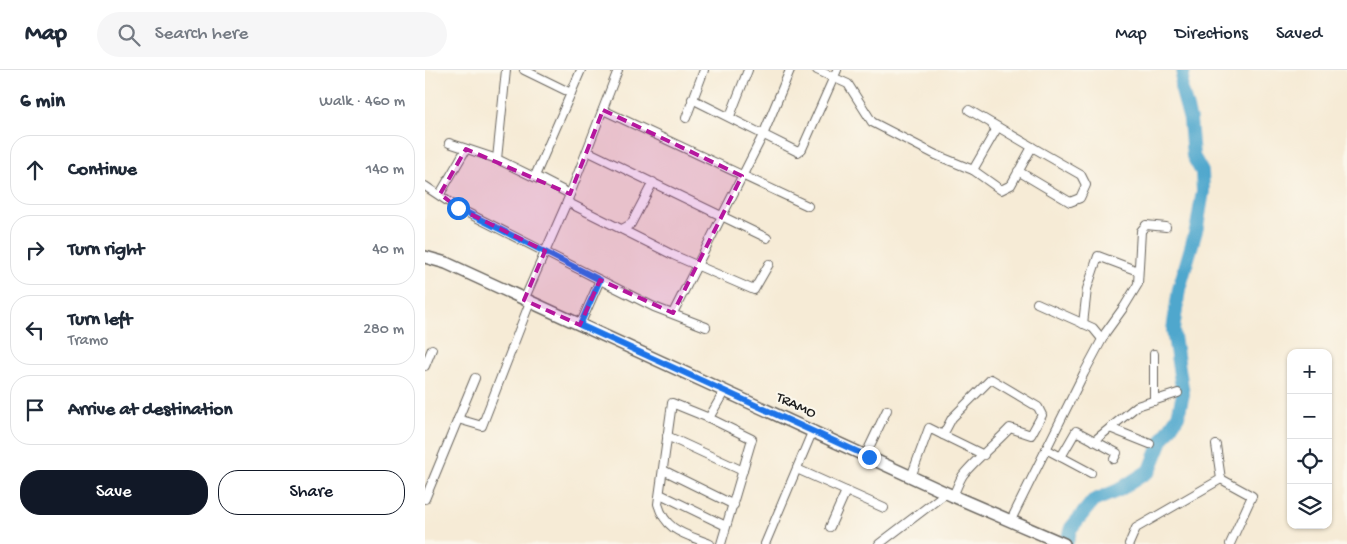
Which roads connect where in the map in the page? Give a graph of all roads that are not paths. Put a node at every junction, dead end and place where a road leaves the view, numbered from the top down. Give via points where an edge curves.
1 (506, 70) edge
2 (523, 70) edge
3 (581, 70) edge
4 (618, 70) edge
5 (704, 70) edge
6 (748, 70) edge
7 (790, 70) edge
8 (817, 70) edge
9 (835, 74) edge
10 (571, 93) junction
11 (693, 99) junction
12 (603, 110) junction
13 (969, 110) dead end
14 (730, 116) junction
15 (686, 118) dead end
16 (991, 124) junction
17 (763, 134) junction
18 (449, 143) dead end
19 (1032, 147) junction
20 (466, 149) junction
21 (587, 150) junction
22 (497, 159) junction
23 (973, 170) junction
24 (1018, 171) junction
25 (742, 176) junction
26 (538, 179) junction
27 (653, 182) junction
28 (425, 186) edge
29 (440, 194) junction
30 (568, 198) junction
31 (808, 206) dead end
32 (722, 216) junction
33 (1166, 227) dead end
34 (622, 229) junction
35 (767, 238) dead end
36 (545, 251) junction
37 (425, 257) edge
38 (769, 264) dead end
39 (697, 265) junction
40 (1138, 272) junction
41 (600, 280) junction
42 (527, 301) junction
43 (1037, 303) dead end
44 (673, 312) junction
45 (1083, 324) junction
46 (580, 325) junction
47 (706, 327) dead end
48 (1102, 339) junction
49 (432, 349) dead end
50 (1154, 354) dead end
51 (425, 366) edge
52 (475, 378) dead end
53 (725, 390) junction
54 (1178, 393) dead end
55 (1154, 400) junction
56 (887, 410) dead end
57 (709, 418) junction
58 (458, 419) junction
59 (1109, 428) junction
60 (813, 430) junction
61 (943, 435) junction
62 (667, 436) junction
63 (1094, 441) junction
64 (1150, 444) dead end
65 (1217, 445) dead end
66 (1046, 449) junction
67 (984, 455) junction
68 (865, 456) junction
69 (1061, 457) junction
70 (1114, 459) dead end
71 (797, 469) junction
72 (663, 470) junction
73 (743, 471) junction
74 (1091, 473) dead end
75 (911, 477) junction
76 (1221, 479) junction
77 (846, 491) junction
78 (660, 494) junction
79 (949, 495) junction
80 (425, 499) edge
81 (733, 505) junction
82 (884, 508) dead end
83 (1011, 520) junction
84 (726, 526) junction
85 (830, 527) dead end
86 (710, 544) edge
87 (721, 544) edge
88 (765, 544) edge
89 (879, 544) edge
90 (1064, 544) edge
91 (1129, 544) edge
92 (1231, 544) edge

1 - 22 street
2 - 10 street
3 - 10 street
4 - 12 street
5 - 11 street
6 - 14 street
7 - 17 street
8 - 9 street
9 - 17 street via 801,151 794,151
9 - 23 street via 848,84 872,122
10 - 26 street via 535,176
11 - 14 street
11 - 15 street
12 - 21 street
12 - 25 street
13 - 16 street
14 - 17 street
16 - 19 street
16 - 23 street via 996,133
17 - 25 street
18 - 20 street
19 - 24 street
19 - 24 street via 1084,178 1086,185 1080,198 1070,202
20 - 22 street
20 - 29 street
21 - 27 street
21 - 30 street
22 - 26 street
23 - 24 street via 1001,190 1009,188
25 - 31 street
25 - 32 street
26 - 30 street
27 - 32 street
27 - 34 street via 631,224
28 - 29 street
29 - 36 street via 458,208
30 - 34 street
30 - 36 street
32 - 35 street
32 - 39 street
33 - 40 street via 1146,225 1141,231
34 - 39 street
36 - 41 street
36 - 42 street
37 - 42 street, TRAMO via 446,262
38 - 39 street via 754,290
39 - 44 street
40 - 45 street via 1098,256 1087,289
40 - 48 street via 1137,284
41 - 44 street via 654,307
41 - 46 street
42 - 46 street, TRAMO
42 - 58 street via 483,426
43 - 45 street
44 - 47 street
45 - 48 street via 1093,328
46 - 53 street, TRAMO
48 - 66 street
49 - 51 street
50 - 55 street
52 - 58 street
53 - 57 street
53 - 60 street, TRAMO
54 - 55 street
55 - 59 street via 1137,406
56 - 68 street
57 - 62 street via 672,403
57 - 73 street via 752,438
58 - 80 street
59 - 63 street
59 - 64 street
60 - 68 street, TRAMO
60 - 71 street
61 - 67 street
61 - 67 street via 952,418 991,379 1041,409 1043,416 1033,434 1028,436 1011,428
61 - 75 street via 929,428
62 - 72 street
62 - 73 street
63 - 69 street via 1076,431
63 - 70 street via 1117,453
65 - 76 street
66 - 69 street
66 - 83 street
67 - 79 street
68 - 75 street, TRAMO
69 - 74 street
71 - 77 street
71 - 88 street
72 - 78 street
72 - 81 street
73 - 81 street
75 - 79 street, TRAMO
76 - 91 street via 1136,528
76 - 92 street via 1252,496
77 - 82 street
77 - 85 street
78 - 84 street
78 - 86 street via 661,515 670,527
79 - 83 street, TRAMO
79 - 89 street
81 - 84 street
83 - 90 street, TRAMO
84 - 87 street

